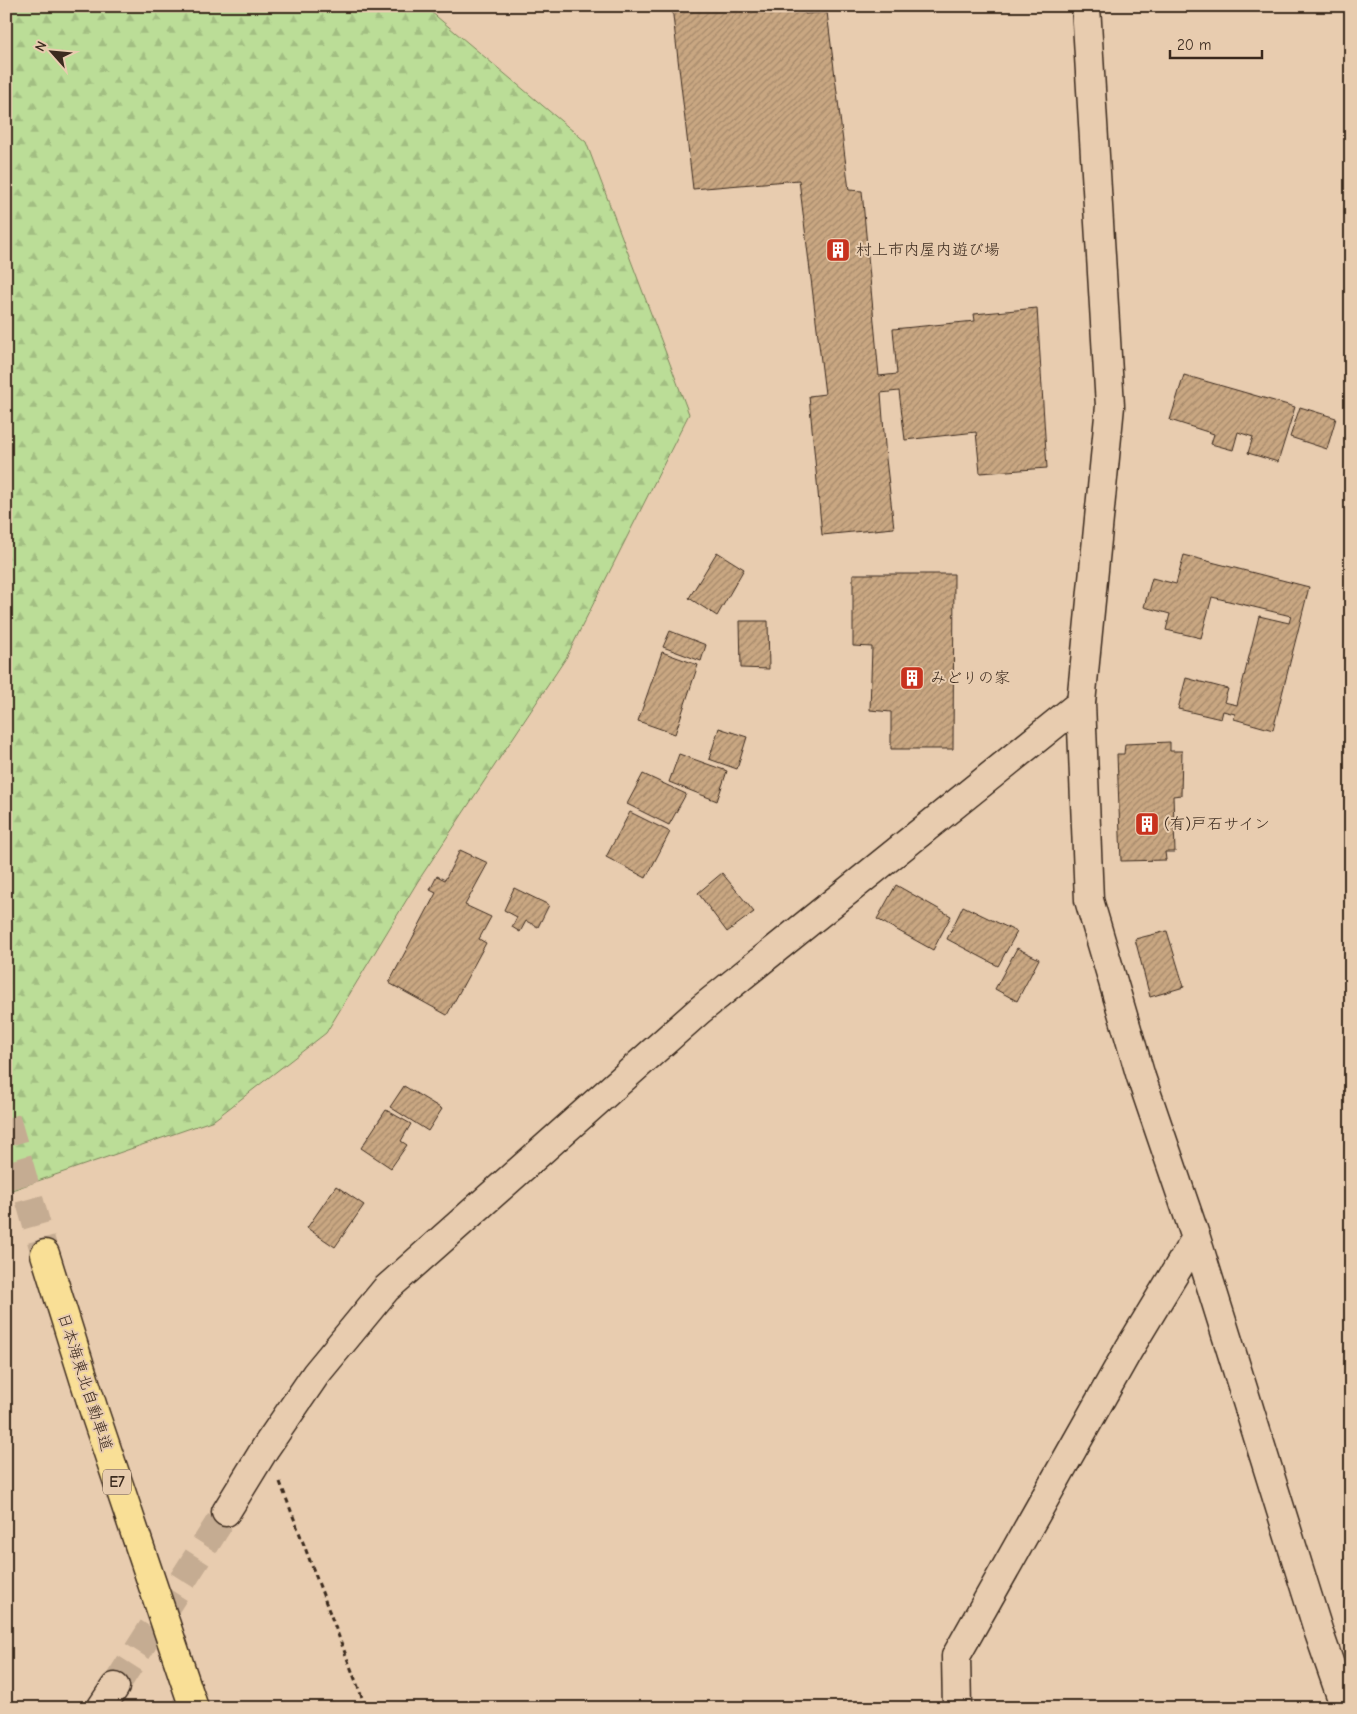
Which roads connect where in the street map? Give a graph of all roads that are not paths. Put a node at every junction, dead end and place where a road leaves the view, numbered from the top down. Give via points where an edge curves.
1 (1086, 6) edge
2 (1081, 703) junction
3 (1196, 1238) junction
4 (45, 1254) tunnel mouth
5 (226, 1512) tunnel mouth
6 (194, 1708) edge
7 (957, 1708) edge
8 (1345, 1708) edge

1 - 2 street via 1110,406
2 - 3 street via 1089,900 1141,1077
2 - 5 street via 700,1010 386,1289 316,1374
3 - 7 street via 956,1656
3 - 8 street
4 - 6 highway, 日本海東北自動車道 / E7

